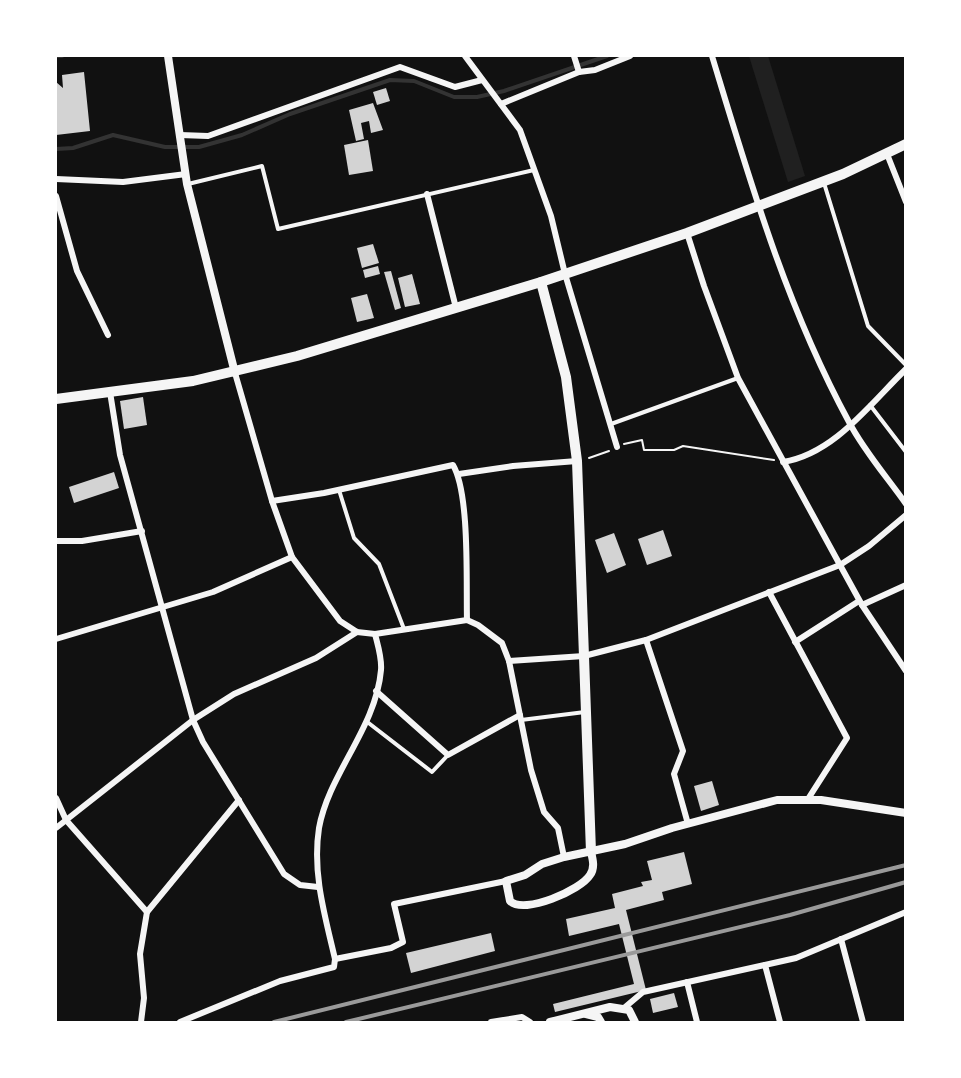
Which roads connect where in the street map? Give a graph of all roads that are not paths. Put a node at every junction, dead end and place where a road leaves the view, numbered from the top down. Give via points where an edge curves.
1 (168, 56) edge
2 (465, 56) edge
3 (630, 56) edge
4 (712, 56) edge
5 (575, 57) edge
6 (579, 70) junction
7 (482, 80) junction
8 (499, 101) junction
9 (180, 135) junction
10 (906, 144) edge
11 (886, 154) junction
12 (534, 170) junction
13 (186, 174) junction
14 (56, 179) edge
15 (824, 181) junction
16 (187, 184) junction
17 (427, 194) junction
18 (56, 196) edge
19 (906, 202) edge
20 (756, 205) junction
21 (687, 233) junction
22 (565, 274) junction
23 (542, 282) junction
24 (456, 308) junction
25 (108, 335) dead end
26 (906, 367) edge
27 (235, 373) junction
28 (738, 378) junction
29 (110, 392) junction
30 (56, 399) edge
31 (870, 404) junction
32 (610, 424) junction
33 (850, 424) junction
34 (617, 447) road end
35 (906, 452) edge
36 (577, 461) junction
37 (783, 462) junction
38 (459, 474) junction
39 (339, 489) junction
40 (272, 501) junction
41 (906, 504) edge
42 (906, 515) edge
43 (142, 531) junction
44 (56, 541) edge
45 (292, 557) junction
46 (840, 564) junction
47 (906, 585) edge
48 (769, 592) junction
49 (861, 603) junction
50 (162, 608) junction
51 (467, 620) junction
52 (404, 629) junction
53 (357, 632) junction
54 (375, 634) junction
55 (56, 639) edge
56 (646, 640) junction
57 (795, 642) junction
58 (584, 656) junction
59 (509, 661) junction
60 (906, 671) edge
61 (376, 691) junction
62 (586, 712) junction
63 (520, 717) junction
64 (193, 720) junction
65 (365, 721) junction
66 (448, 755) junction
67 (56, 798) edge
68 (808, 799) junction
69 (239, 800) junction
70 (906, 813) edge
71 (66, 820) junction
72 (688, 824) junction
73 (56, 828) edge
74 (591, 852) junction
75 (564, 857) junction
76 (506, 881) junction
77 (318, 887) junction
78 (147, 912) junction
79 (906, 912) edge
80 (842, 939) junction
81 (335, 959) junction
82 (765, 965) junction
83 (687, 982) junction
84 (624, 1008) junction
85 (579, 1015) junction
86 (141, 1023) edge
87 (180, 1023) edge
88 (490, 1023) edge
89 (530, 1023) edge
90 (550, 1023) edge
91 (601, 1023) edge
92 (635, 1023) edge
93 (697, 1023) edge
94 (780, 1023) edge
95 (863, 1023) edge

1 - 9 street
2 - 7 street
3 - 6 street via 595,70
4 - 20 street
5 - 6 street
6 - 8 street
7 - 8 street
7 - 9 street via 454,87 400,67 208,136
8 - 12 street via 520,130
9 - 13 street
10 - 11 main road
11 - 15 main road
11 - 19 street
12 - 17 lane
12 - 22 street via 551,216
13 - 14 street via 123,182
13 - 16 street
15 - 20 main road
15 - 26 lane via 868,326
16 - 17 lane via 262,166 278,229
16 - 27 street
17 - 24 street
18 - 25 street via 76,271
20 - 21 main road
20 - 33 street via 814,353
21 - 22 main road
21 - 28 street
22 - 23 main road
22 - 32 street
23 - 24 main road
23 - 36 main road via 566,377
24 - 27 main road
26 - 31 street
27 - 29 main road
27 - 40 street
28 - 32 lane
28 - 37 street
29 - 30 main road
29 - 43 street via 118,449
31 - 33 street
31 - 35 lane
32 - 34 street
33 - 37 street via 804,459
33 - 41 street
36 - 38 street
36 - 58 main road
37 - 46 street
38 - 39 street via 453,465
38 - 51 street
39 - 40 street
39 - 52 lane via 354,538 379,564
40 - 45 street
42 - 46 street
43 - 44 street via 82,541
43 - 50 street
45 - 50 street via 213,592
45 - 53 street via 340,621
46 - 48 street
46 - 49 street
47 - 49 street
48 - 56 street
48 - 57 street
49 - 57 street
49 - 60 street
50 - 55 street
50 - 64 street
51 - 52 street
51 - 59 street via 502,643
52 - 54 street
53 - 54 street
53 - 64 street via 316,658 234,694
54 - 61 street via 381,671
56 - 58 street
56 - 72 street via 684,751 674,774
57 - 68 street via 847,738
58 - 59 street
58 - 62 main road
59 - 63 street
61 - 65 street
61 - 66 street
62 - 63 lane
62 - 74 main road
63 - 66 street
63 - 75 street via 544,812 558,828
64 - 69 street
64 - 71 street
65 - 66 lane via 432,772
65 - 77 street via 323,815 316,859
67 - 71 street
68 - 70 street
68 - 72 street via 777,800
69 - 77 street via 284,874 300,885
69 - 78 street
71 - 73 street
71 - 78 street
72 - 74 street
74 - 75 street
74 - 76 street via 590,876 560,896 517,906 510,901
75 - 76 street
76 - 81 street via 394,904 403,942
77 - 81 street
78 - 86 street via 141,954
79 - 80 street
80 - 82 street via 796,958
80 - 95 street
81 - 87 street via 334,967 280,981
82 - 83 street
82 - 94 street
83 - 84 street via 643,992
83 - 93 street
84 - 85 street via 609,1007
84 - 92 street
85 - 90 street
85 - 91 street via 590,1013
88 - 89 street via 522,1017

